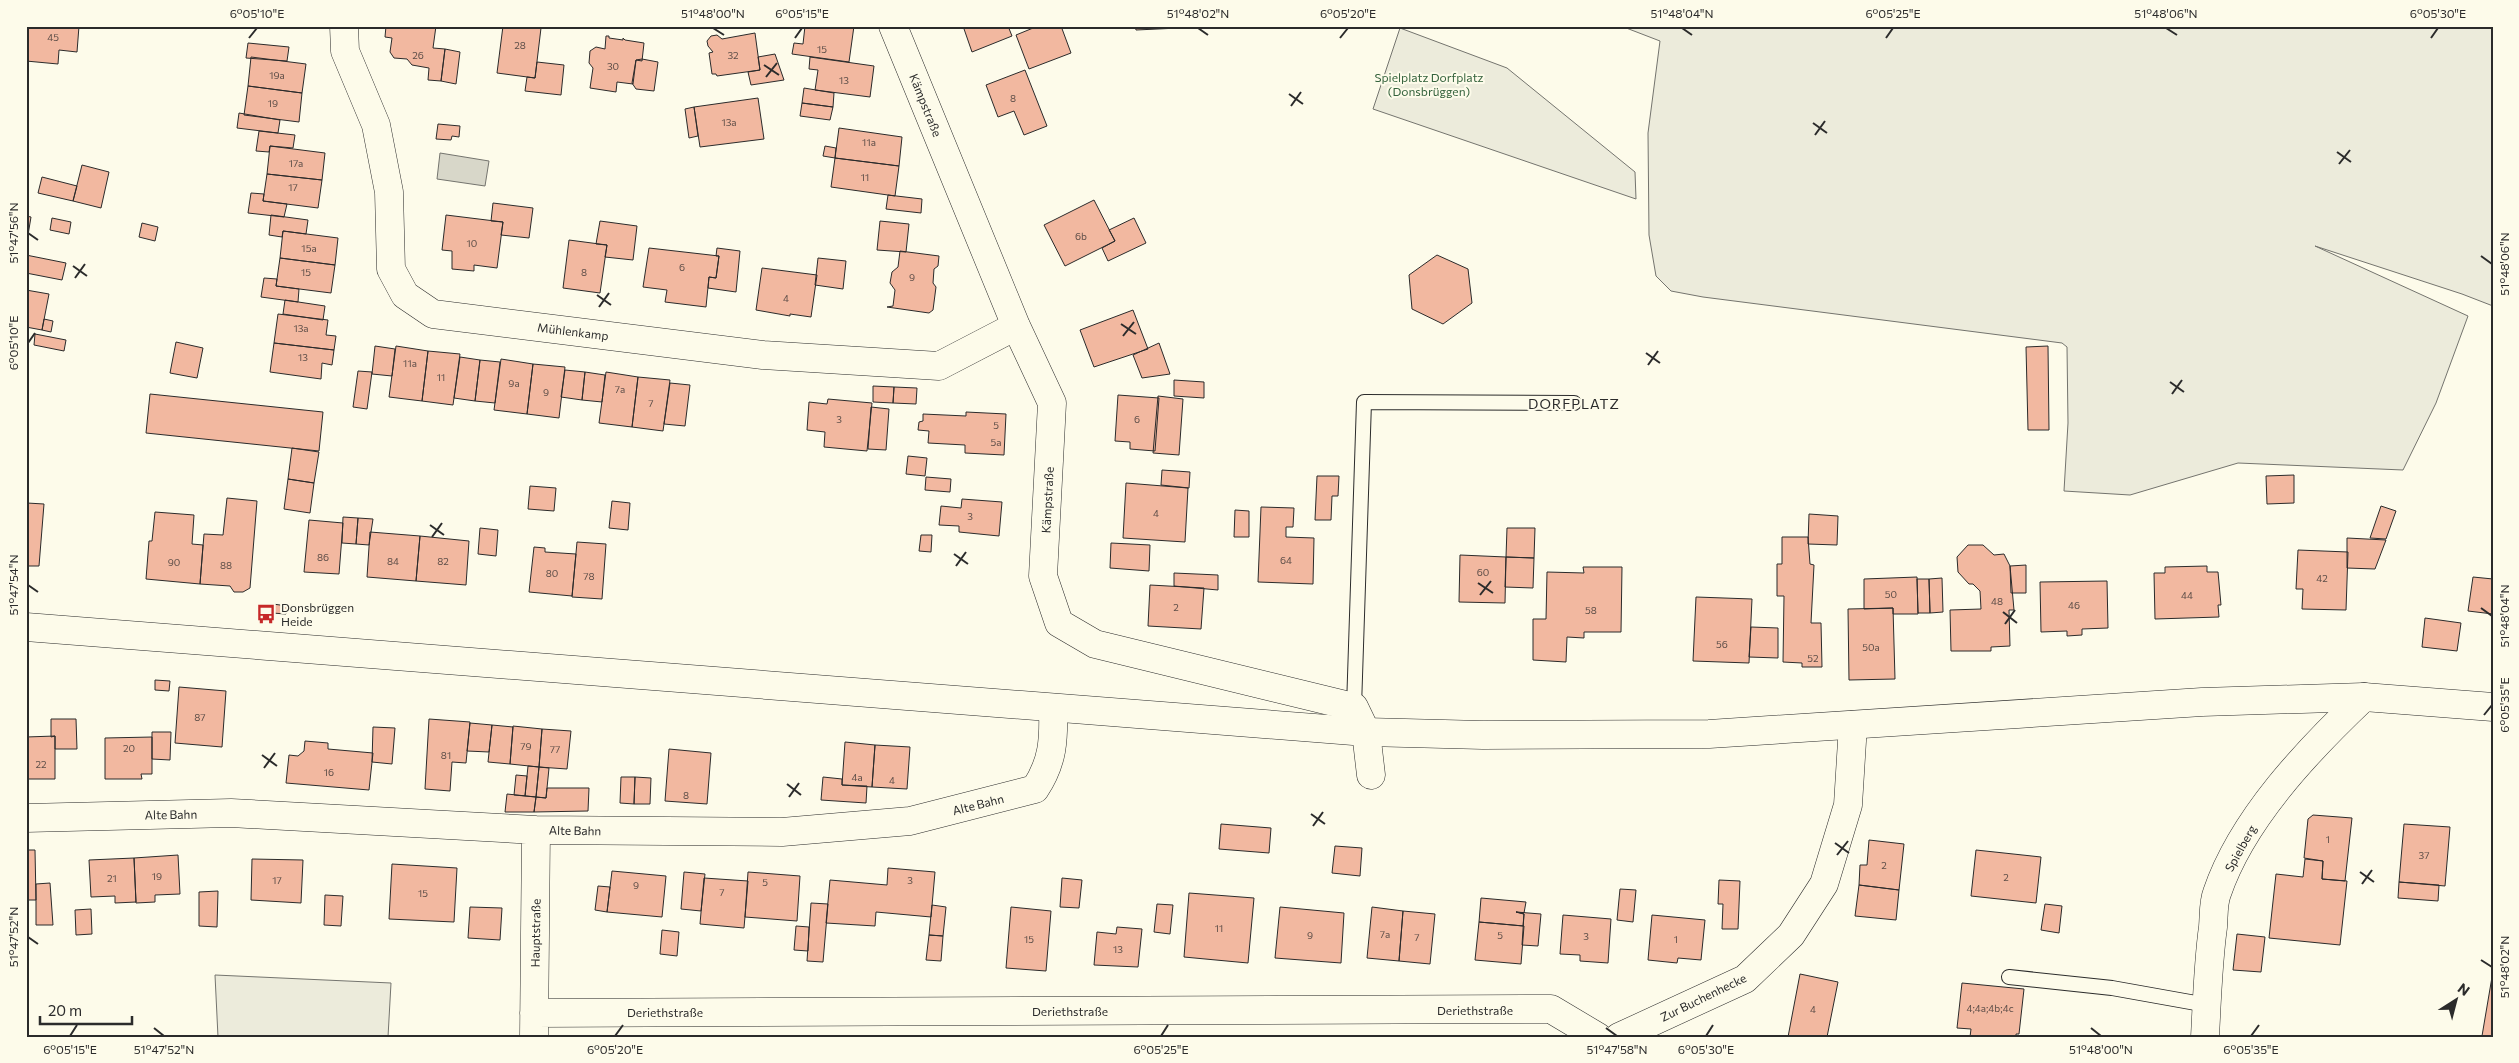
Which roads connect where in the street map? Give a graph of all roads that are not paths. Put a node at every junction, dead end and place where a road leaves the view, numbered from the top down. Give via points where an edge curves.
1 (344, 26) edge
2 (893, 26) edge
3 (1016, 326) junction
4 (1574, 403) dead end
5 (26, 627) edge
6 (2364, 697) junction
7 (1354, 707) junction
8 (2493, 707) edge
9 (1053, 708) junction
10 (1853, 725) junction
11 (1366, 732) junction
12 (1370, 775) dead end
13 (26, 818) edge
14 (536, 830) junction
15 (2009, 977) dead end
16 (2207, 1005) junction
17 (534, 1025) edge
18 (1598, 1037) edge
19 (1620, 1037) edge
20 (2206, 1037) edge

1 - 3 street, Mühlenkamp via 345,51 376,125 389,192 391,268 405,295 433,314 763,355 939,366
2 - 3 street, Kämpstraße
3 - 7 street, Kämpstraße via 1052,403 1044,576 1059,623 1094,644
4 - 7 lane via 1364,402
5 - 9 street
6 - 8 street
6 - 10 street via 2202,702
6 - 16 street, Spielberg via 2266,804 2233,857 2216,894
7 - 11 street
9 - 11 street
9 - 14 street, Alte Bahn via 1054,742 1046,773 1035,789 910,821 782,832
10 - 11 street via 1709,734 1483,736
10 - 19 street, Zur Buchenhecke via 1848,805 1824,884 1791,936 1745,979
11 - 12 street
13 - 14 street, Alte Bahn via 232,813
14 - 17 street, Hauptstraße
15 - 16 lane via 2112,988
16 - 20 street, Spielberg
17 - 18 street, Deriethstraße via 1551,1010

